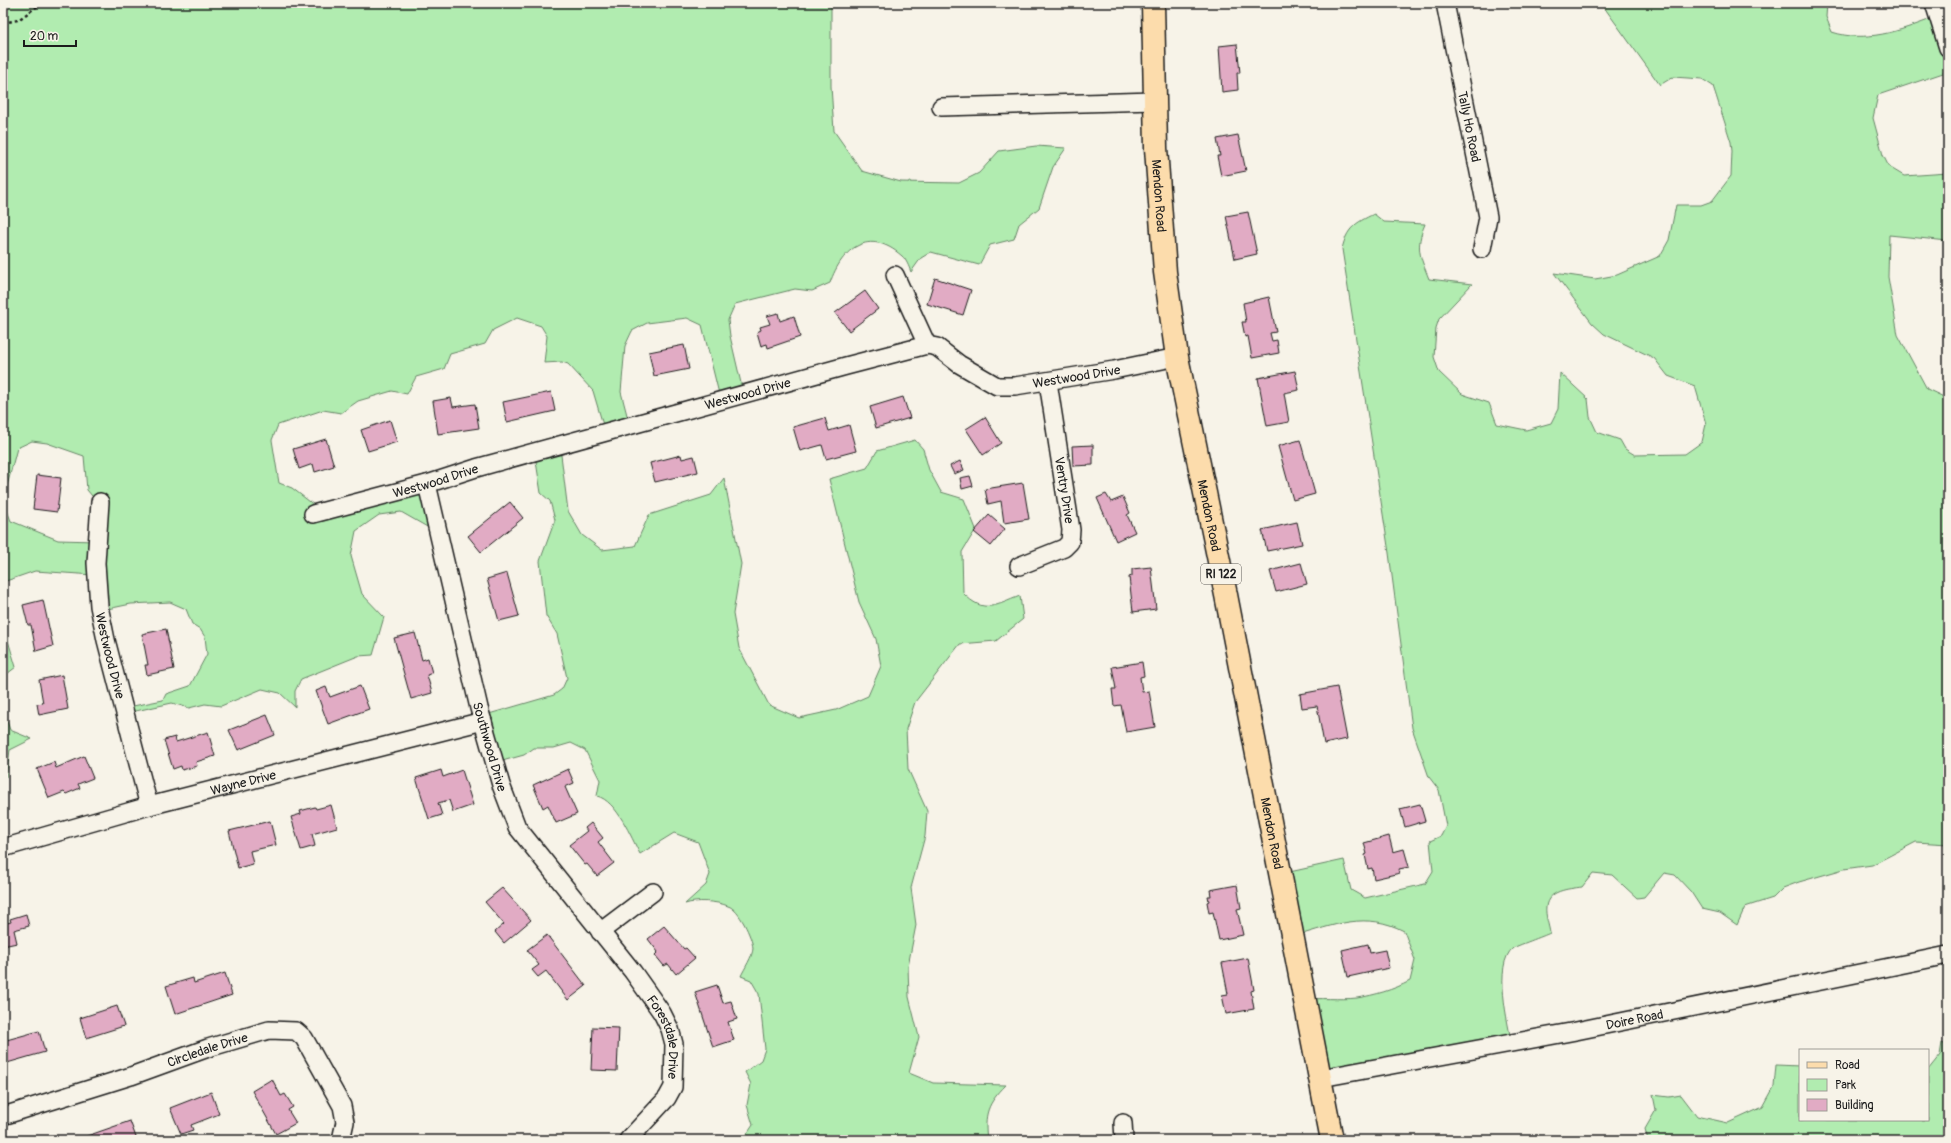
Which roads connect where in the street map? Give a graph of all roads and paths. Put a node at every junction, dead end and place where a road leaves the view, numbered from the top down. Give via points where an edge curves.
1 (42, 3) edge
2 (1153, 3) edge
3 (1445, 3) edge
4 (1934, 3) edge
5 (3, 23) edge
6 (1948, 48) edge
7 (1155, 101) junction
8 (941, 107) dead end
9 (1482, 249) dead end
10 (895, 275) dead end
11 (927, 345) junction
12 (1177, 357) junction
13 (1048, 382) junction
14 (427, 484) junction
15 (100, 502) dead end
16 (313, 514) dead end
17 (1019, 566) dead end
18 (484, 721) junction
19 (149, 806) junction
20 (3, 848) edge
21 (653, 892) dead end
22 (600, 932) junction
23 (1948, 955) edge
24 (633, 972) joint
25 (1321, 1078) junction
26 (3, 1116) edge
27 (1123, 1123) dead end
28 (341, 1140) edge
29 (628, 1140) edge
30 (1124, 1140) edge
31 (1332, 1140) edge

1 - 5 path via 18,20
2 - 7 main road, Mendon Road / RI 122
3 - 9 street, Tally Ho Road via 1488,217
4 - 6 street
7 - 8 street
7 - 12 main road, Mendon Road / RI 122 via 1165,272
10 - 11 street
11 - 13 street, Westwood Drive via 937,347 959,364 997,386
11 - 14 street, Westwood Drive via 618,428
12 - 13 street, Westwood Drive
12 - 25 main road, Mendon Road / RI 122
13 - 17 street, Ventry Drive via 1071,530 1070,542 1064,548
14 - 16 street, Westwood Drive
14 - 18 street, Southwood Drive
15 - 19 street, Westwood Drive via 96,563 100,606 106,640
18 - 19 street, Wayne Drive
18 - 22 street, Southwood Drive via 501,785 517,827
19 - 20 street, Wayne Drive
21 - 22 street
22 - 24 street, Southwood Drive
23 - 25 street, Doire Road via 1576,1031
24 - 29 street, Forestdale Drive via 670,1028 674,1044 674,1073 673,1087 667,1098
25 - 31 main road, Mendon Road / RI 122
26 - 28 street, Circledale Drive via 131,1076 208,1048 269,1030 285,1029 296,1031 304,1038 342,1106 344,1122
27 - 30 street

